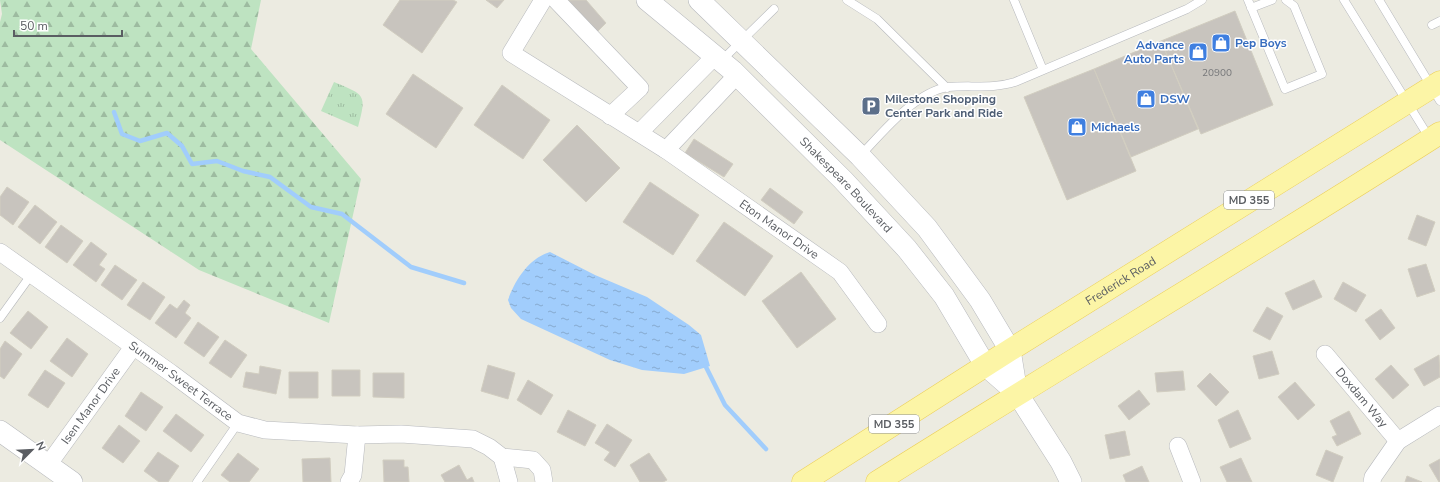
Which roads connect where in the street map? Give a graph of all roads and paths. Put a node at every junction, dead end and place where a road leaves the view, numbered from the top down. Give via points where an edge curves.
1 (543, 0) edge
2 (556, 0) edge
3 (647, 0) edge
4 (699, 0) edge
5 (847, 0) edge
6 (1014, 0) edge
7 (1202, 0) edge
8 (1248, 0) edge
9 (1272, 0) edge
10 (1286, 0) edge
11 (1344, 0) edge
12 (1379, 0) edge
13 (1251, 8) junction
14 (774, 9) dead end
15 (1440, 21) edge
16 (1432, 25) dead end
17 (741, 42) junction
18 (718, 58) junction
19 (1043, 70) junction
20 (737, 75) junction
21 (946, 88) junction
22 (1437, 90) edge
23 (1407, 102) junction
24 (610, 116) junction
25 (640, 133) junction
26 (1435, 136) edge
27 (666, 150) junction
28 (860, 156) junction
29 (0, 252) edge
30 (32, 275) junction
31 (0, 318) edge
32 (878, 324) dead end
33 (133, 347) junction
34 (1010, 350) junction
35 (1325, 354) dead end
36 (985, 365) junction
37 (1017, 393) junction
38 (1440, 415) edge
39 (238, 423) junction
40 (0, 431) edge
41 (357, 435) junction
42 (1398, 441) junction
43 (1178, 446) dead end
44 (502, 457) junction
45 (48, 465) junction
46 (72, 482) edge
47 (197, 482) edge
48 (350, 482) edge
49 (509, 482) edge
50 (544, 482) edge
51 (803, 482) edge
52 (877, 482) edge
53 (1071, 482) edge
54 (1192, 482) edge
55 (1372, 482) edge

1 - 24 street, Eton Manor Drive via 511,53
2 - 24 street via 640,88
3 - 18 street, Shakespeare Boulevard
4 - 17 street, Shakespeare Boulevard
5 - 21 lane via 877,19
6 - 19 lane
7 - 19 lane via 1187,9
8 - 13 lane
9 - 13 lane
10 - 13 lane via 1294,6 1322,74 1285,89
11 - 23 lane
12 - 22 lane
14 - 17 lane
15 - 16 lane
17 - 18 lane
17 - 28 street, Shakespeare Boulevard
18 - 20 street, Shakespeare Boulevard
18 - 25 street
19 - 21 lane via 1004,85
20 - 27 street
20 - 36 street, Shakespeare Boulevard via 848,184 907,249 944,296
21 - 28 lane via 932,91 918,100
22 - 23 main road, Frederick Road / MD 355
23 - 26 lane
23 - 34 main road, Frederick Road / MD 355
24 - 25 street, Eton Manor Drive
25 - 27 street, Eton Manor Drive
26 - 37 main road via 1174,300
27 - 32 street, Eton Manor Drive via 840,272
28 - 34 street, Shakespeare Boulevard via 948,254
29 - 30 street, Summer Sweet Terrace
30 - 31 lane
30 - 33 street, Summer Sweet Terrace
33 - 39 street, Summer Sweet Terrace
33 - 45 street, Isen Manor Drive
34 - 36 main road, Frederick Road / MD 355
34 - 37 street, Shakespeare Boulevard
35 - 42 street, Doxdam Way
36 - 37 street, Shakespeare Boulevard
36 - 51 main road, Frederick Road / MD 355
37 - 52 main road
37 - 53 street, Shakespeare Boulevard
38 - 42 street
39 - 41 street, Summer Sweet Terrace via 265,430
39 - 47 lane
40 - 45 street
41 - 44 street, Summer Sweet Terrace via 400,434 473,439
41 - 48 street via 354,475
42 - 55 street
43 - 54 street
44 - 49 street
44 - 50 street via 533,460 542,470
45 - 46 street

